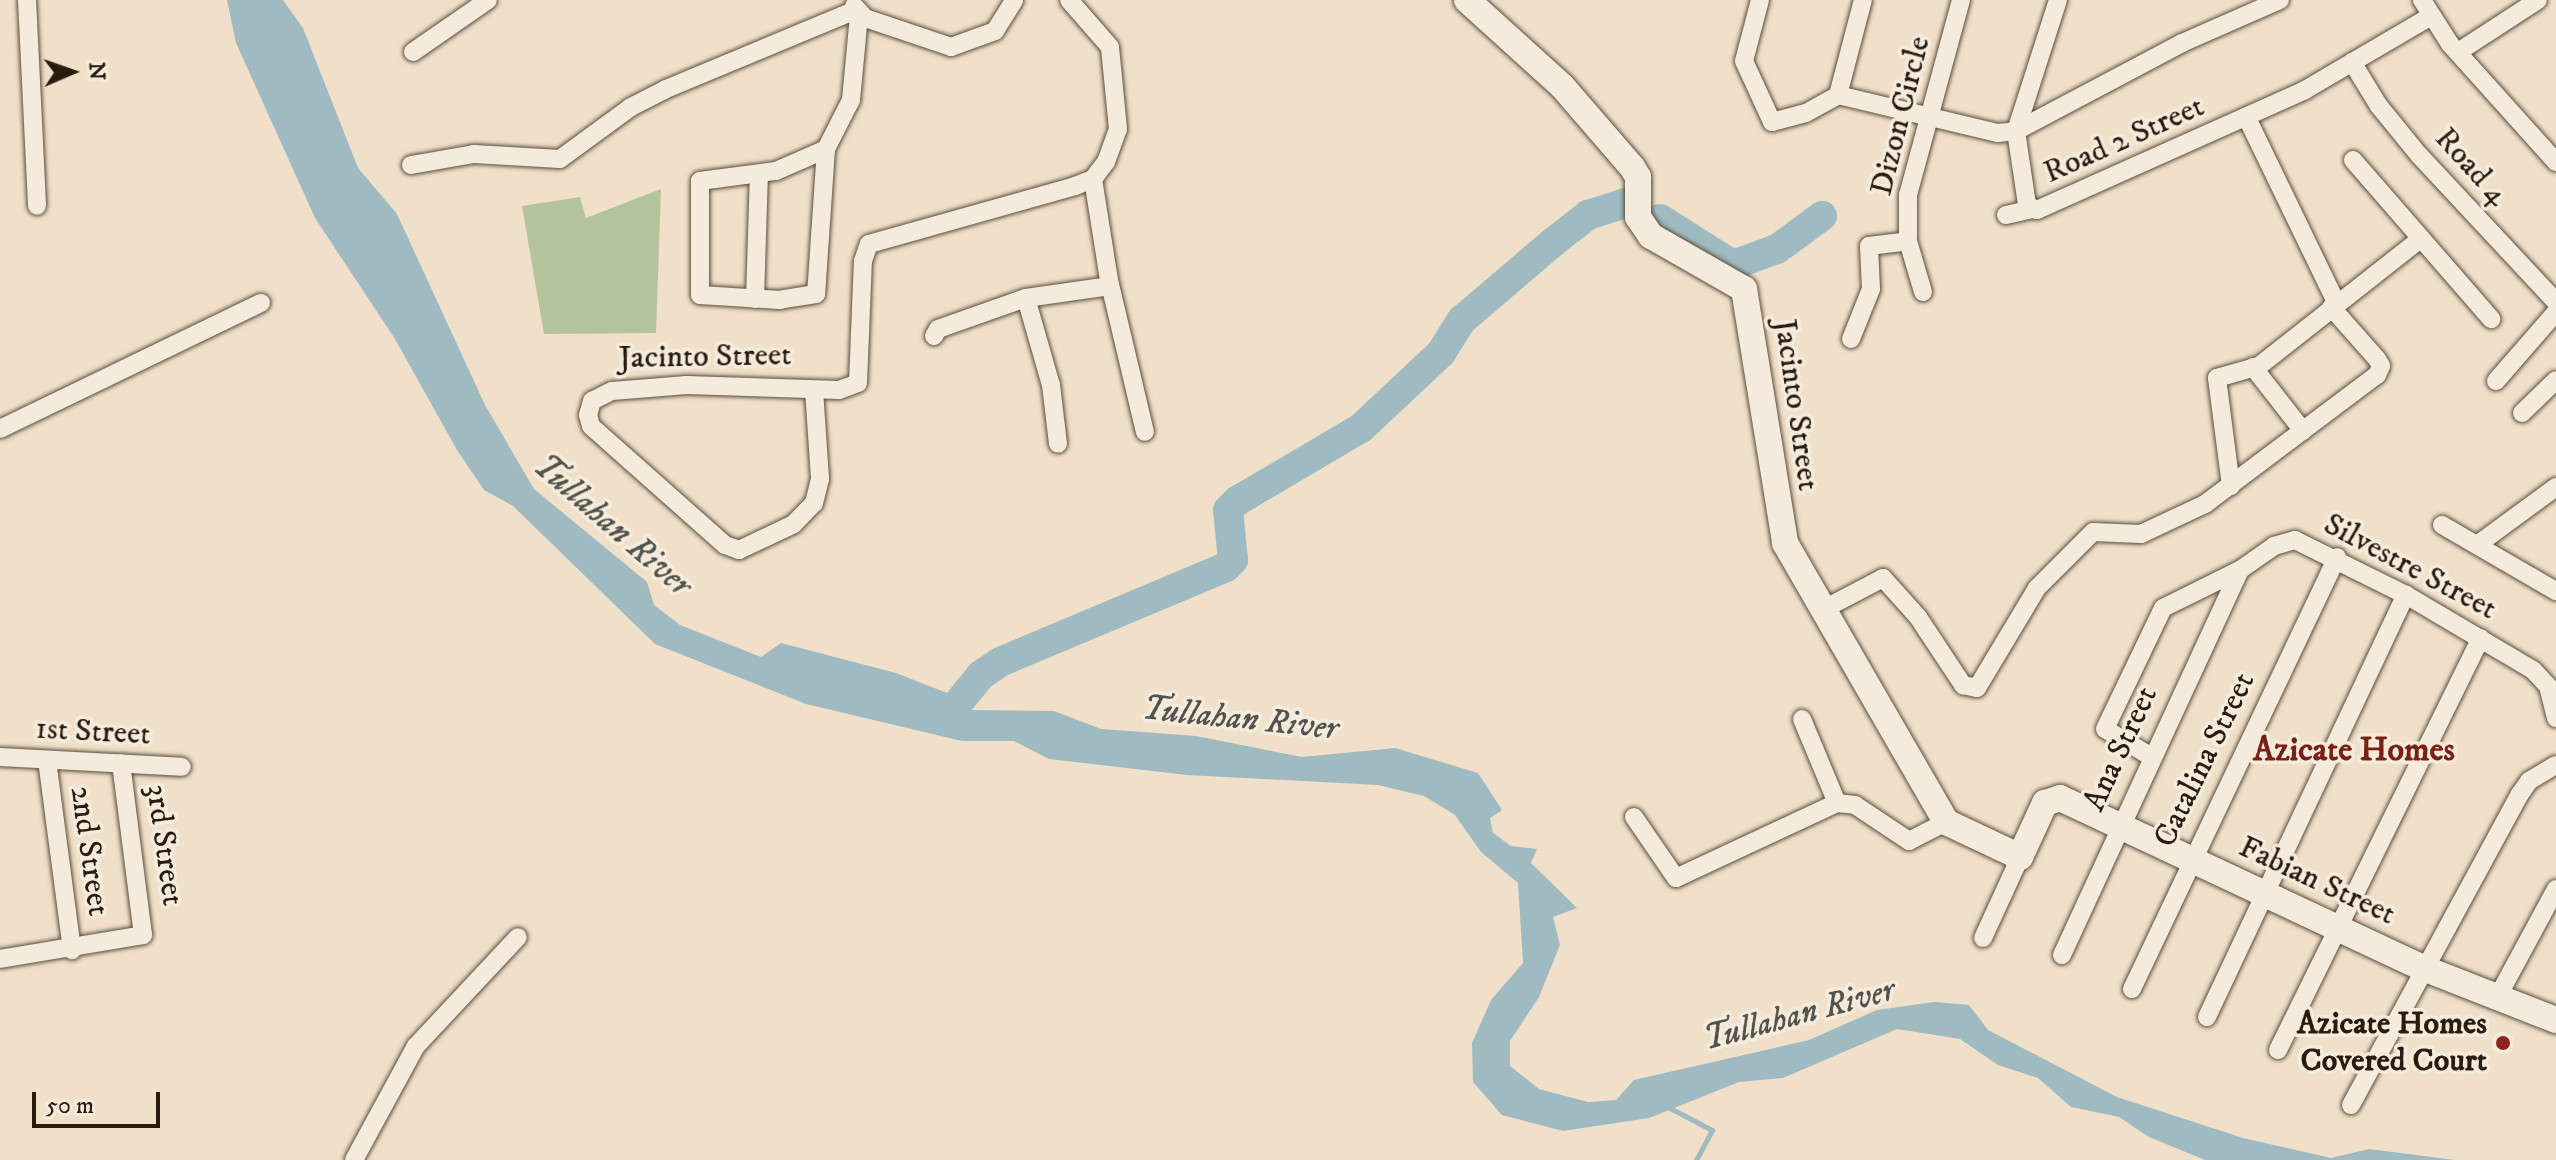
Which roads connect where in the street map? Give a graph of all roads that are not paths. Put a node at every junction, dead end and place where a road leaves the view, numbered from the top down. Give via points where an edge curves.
1 (27, 0) edge
2 (488, 0) edge
3 (1014, 0) edge
4 (1069, 0) edge
5 (1467, 0) edge
6 (1760, 0) edge
7 (1863, 0) edge
8 (1961, 0) edge
9 (2058, 0) edge
10 (2280, 0) edge
11 (2538, 0) edge
12 (855, 8) edge
13 (2426, 8) edge
14 (413, 52) dead end
15 (2458, 52) junction
16 (2352, 62) junction
17 (1838, 95) junction
18 (2247, 118) junction
19 (1927, 120) junction
20 (2016, 131) junction
21 (826, 149) junction
22 (2353, 160) dead end
23 (2556, 162) edge
24 (411, 165) dead end
25 (759, 175) junction
26 (1093, 179) junction
27 (37, 206) dead end
28 (2031, 209) junction
29 (2006, 215) dead end
30 (2419, 240) junction
31 (1908, 241) junction
32 (1110, 286) junction
33 (1923, 292) dead end
34 (1026, 298) junction
35 (755, 299) junction
36 (2556, 302) edge
37 (261, 303) dead end
38 (2334, 305) junction
39 (2556, 312) edge
40 (2491, 319) dead end
41 (934, 336) dead end
42 (1851, 339) dead end
43 (2253, 367) junction
44 (2556, 380) edge
45 (2496, 381) dead end
46 (814, 390) junction
47 (2522, 413) dead end
48 (0, 429) edge
49 (2303, 431) junction
50 (1145, 432) dead end
51 (1058, 444) dead end
52 (2231, 486) junction
53 (2556, 487) edge
54 (2442, 525) dead end
55 (2477, 545) junction
56 (2337, 557) junction
57 (2240, 570) junction
58 (2556, 591) edge
59 (2406, 595) junction
60 (1822, 610) junction
61 (2481, 638) junction
62 (2556, 718) edge
63 (1802, 719) dead end
64 (2150, 756) junction
65 (0, 757) edge
66 (47, 760) junction
67 (121, 763) junction
68 (2556, 765) edge
69 (182, 767) dead end
70 (1837, 803) junction
71 (1634, 817) dead end
72 (1946, 822) junction
73 (2118, 825) junction
74 (2020, 857) junction
75 (2190, 860) junction
76 (2556, 889) edge
77 (2262, 894) junction
78 (2335, 928) junction
79 (518, 937) dead end
80 (1983, 938) dead end
81 (72, 950) junction
82 (2062, 955) dead end
83 (0, 959) edge
84 (2423, 968) junction
85 (2132, 989) dead end
86 (2497, 998) junction
87 (2207, 1017) dead end
88 (2556, 1020) edge
89 (2278, 1050) dead end
90 (2351, 1105) dead end
91 (354, 1160) edge

1 - 27 street
2 - 14 street
3 - 12 street via 995,31 951,47
4 - 26 street via 1103,35 1114,64 1118,129 1114,146
5 - 60 street, Jacinto Street via 1554,78 1632,167 1638,177 1638,217 1651,236 1744,289 1781,532
6 - 17 street via 1744,61 1772,122 1806,113
7 - 17 street
8 - 19 street, Dizon Circle
9 - 20 street, Road 2 Street
10 - 20 street via 2182,43
11 - 15 street
12 - 21 street via 851,100
12 - 24 street via 666,89 631,107 560,159 474,154
13 - 15 street
13 - 16 street, Road 2 Street
15 - 23 street
16 - 18 street, Road 2 Street
16 - 36 street, Road 4 via 2419,155
17 - 19 street
18 - 28 street, Road 2 Street via 2047,208
18 - 38 street
19 - 20 street via 1991,132
19 - 31 street, Dizon Circle via 1908,195
20 - 28 street, Road 2 Street via 2020,174
21 - 25 street
21 - 35 street via 820,287 809,298
22 - 30 street
25 - 35 street
25 - 35 street via 705,178 699,187 698,290 706,297
26 - 32 street
26 - 46 street, Jacinto Street via 869,244 863,261 858,383
28 - 29 street
30 - 38 street
30 - 40 street
31 - 33 street, Dizon Circle
31 - 42 street via 1869,246 1871,289
32 - 34 street
32 - 50 street
34 - 41 street via 938,329
34 - 51 street via 1051,385
37 - 48 street
38 - 43 street
38 - 49 street via 2381,371
39 - 45 street
43 - 49 street
43 - 52 street via 2222,374 2215,384
44 - 47 street
46 - 46 street, Jacinto Street via 687,385 612,391 592,401 588,415 591,426 725,545 739,550 794,524 814,503 820,479
49 - 52 street
52 - 60 street via 2141,534 2099,531 2087,536 2037,588 1977,688 1963,685 1918,617 1883,578
53 - 55 street
54 - 55 street
55 - 58 street
56 - 57 street, Silvestre Street via 2295,540 2274,546
56 - 59 street, Silvestre Street
56 - 75 street, Catalina Street
57 - 64 street, Ana Street
57 - 64 street, Silvestre Street via 2178,596 2163,608 2107,721 2109,735
59 - 61 street, Silvestre Street
59 - 77 street
60 - 72 street, Jacinto Street
61 - 62 street, Silvestre Street via 2542,677
61 - 78 street
63 - 70 street
64 - 73 street, Ana Street
65 - 66 street, 1st Street
66 - 67 street, 1st Street
66 - 81 street, 2nd Street
67 - 69 street, 1st Street
67 - 81 street, 3rd Street via 143,935
68 - 84 street via 2529,781 2520,794
70 - 71 street via 1750,840 1681,878 1673,876
70 - 72 street via 1855,805 1909,841
72 - 74 street
73 - 74 street, Fabian Street via 2052,797
73 - 75 street, Fabian Street
73 - 82 street, Ana Street
74 - 80 street
75 - 77 street, Fabian Street
75 - 85 street, Catalina Street
76 - 86 street
77 - 78 street, Fabian Street
77 - 87 street
78 - 84 street, Fabian Street
78 - 89 street
79 - 91 street via 416,1046
81 - 83 street
84 - 86 street, Fabian Street
84 - 90 street
86 - 88 street, Fabian Street

